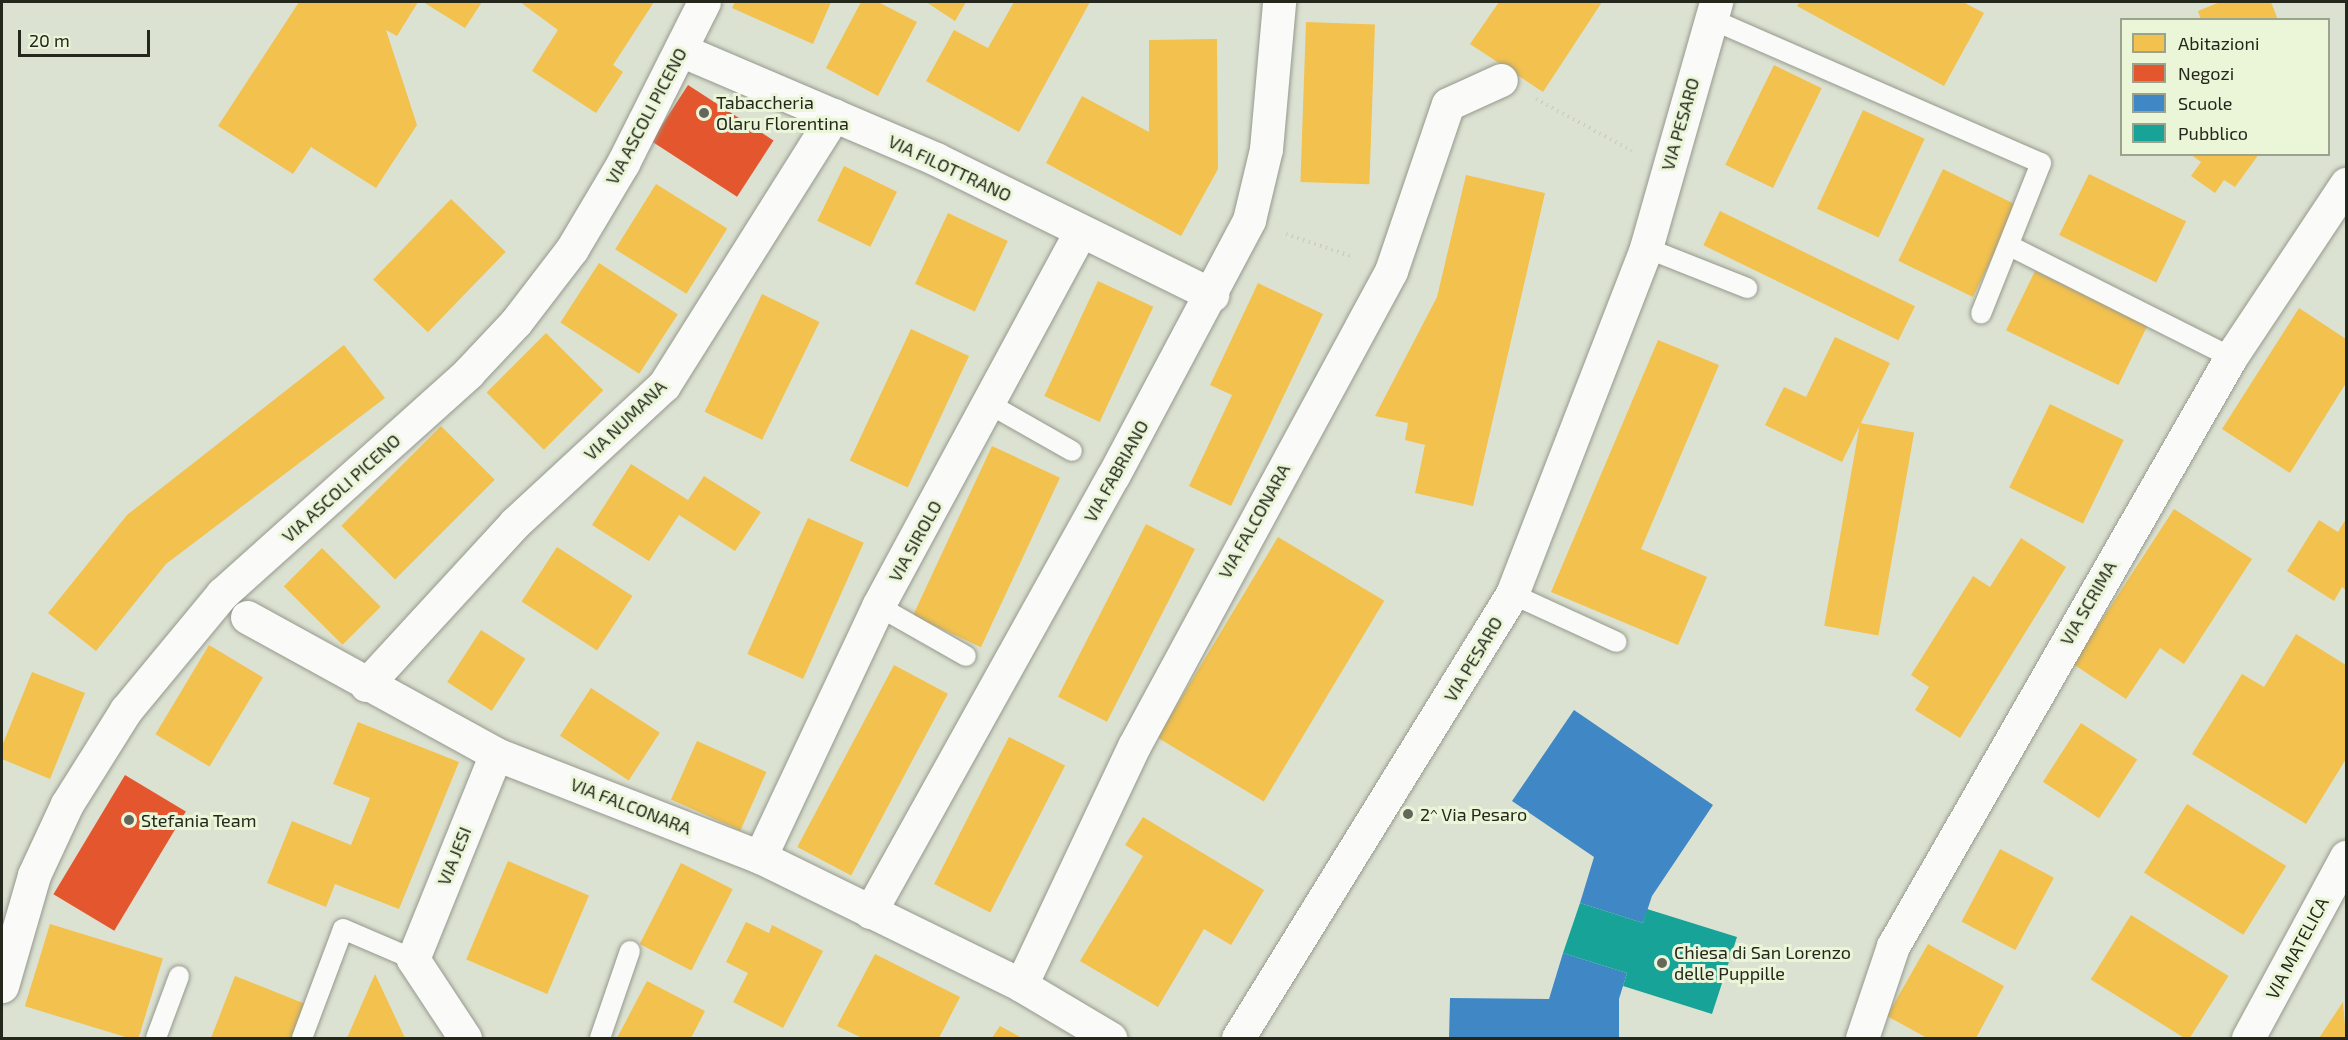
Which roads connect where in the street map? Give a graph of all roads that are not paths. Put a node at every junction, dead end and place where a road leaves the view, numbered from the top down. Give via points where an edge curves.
1 (704, 2) edge
2 (1279, 2) edge
3 (1713, 10) edge
4 (683, 51) junction
5 (1501, 80) road end
6 (834, 115) junction
7 (2346, 184) edge
8 (1082, 231) junction
9 (2010, 246) junction
10 (1646, 248) junction
11 (1747, 288) dead end
12 (1212, 295) junction
13 (1981, 314) dead end
14 (2231, 357) junction
15 (991, 405) junction
16 (1072, 451) dead end
17 (1512, 594) junction
18 (878, 606) junction
19 (247, 617) dead end
20 (1617, 642) dead end
21 (966, 656) dead end
22 (366, 685) junction
23 (496, 754) junction
24 (2346, 856) edge
25 (760, 857) junction
26 (870, 912) junction
27 (630, 951) dead end
28 (413, 959) junction
29 (179, 976) dead end
30 (1022, 985) junction
31 (2, 986) edge
32 (1870, 1036) edge
33 (156, 1038) edge
34 (303, 1038) edge
35 (465, 1038) edge
36 (600, 1038) edge
37 (1110, 1038) edge
38 (1238, 1038) edge
39 (2248, 1038) edge

1 - 4 street, VIA ASCOLI PICENO
2 - 12 street, VIA FABRIANO via 1266,149 1249,220
3 - 9 lane via 2041,163
3 - 10 street, VIA PESARO
4 - 6 street, VIA FILOTTRANO
4 - 31 street, VIA ASCOLI PICENO via 572,249 516,322 450,389 222,594 126,710 67,804 34,875
5 - 30 street, VIA FALCONARA via 1448,104 1391,271 1134,746
6 - 8 street, VIA FILOTTRANO
6 - 22 street, VIA NUMANA via 664,385 515,523
7 - 14 street, VIA SCRIMA
8 - 12 street, VIA FILOTTRANO
8 - 15 street, VIA SIROLO
9 - 13 lane
9 - 14 lane
10 - 11 lane
10 - 17 street, VIA PESARO
12 - 26 street, VIA FABRIANO
14 - 32 street, VIA SCRIMA via 1893,946
15 - 16 lane
15 - 18 street, VIA SIROLO
17 - 20 lane
17 - 38 street, VIA PESARO
18 - 21 lane
18 - 25 street, VIA SIROLO
19 - 22 street, VIA FALCONARA
22 - 23 street, VIA FALCONARA
23 - 25 street, VIA FALCONARA
23 - 28 street, VIA JESI
24 - 39 street, VIA MATELICA
25 - 26 street, VIA FALCONARA
26 - 30 street, VIA FALCONARA
27 - 36 lane
28 - 34 lane via 343,929
28 - 35 street
29 - 33 lane
30 - 37 street, VIA FALCONARA

